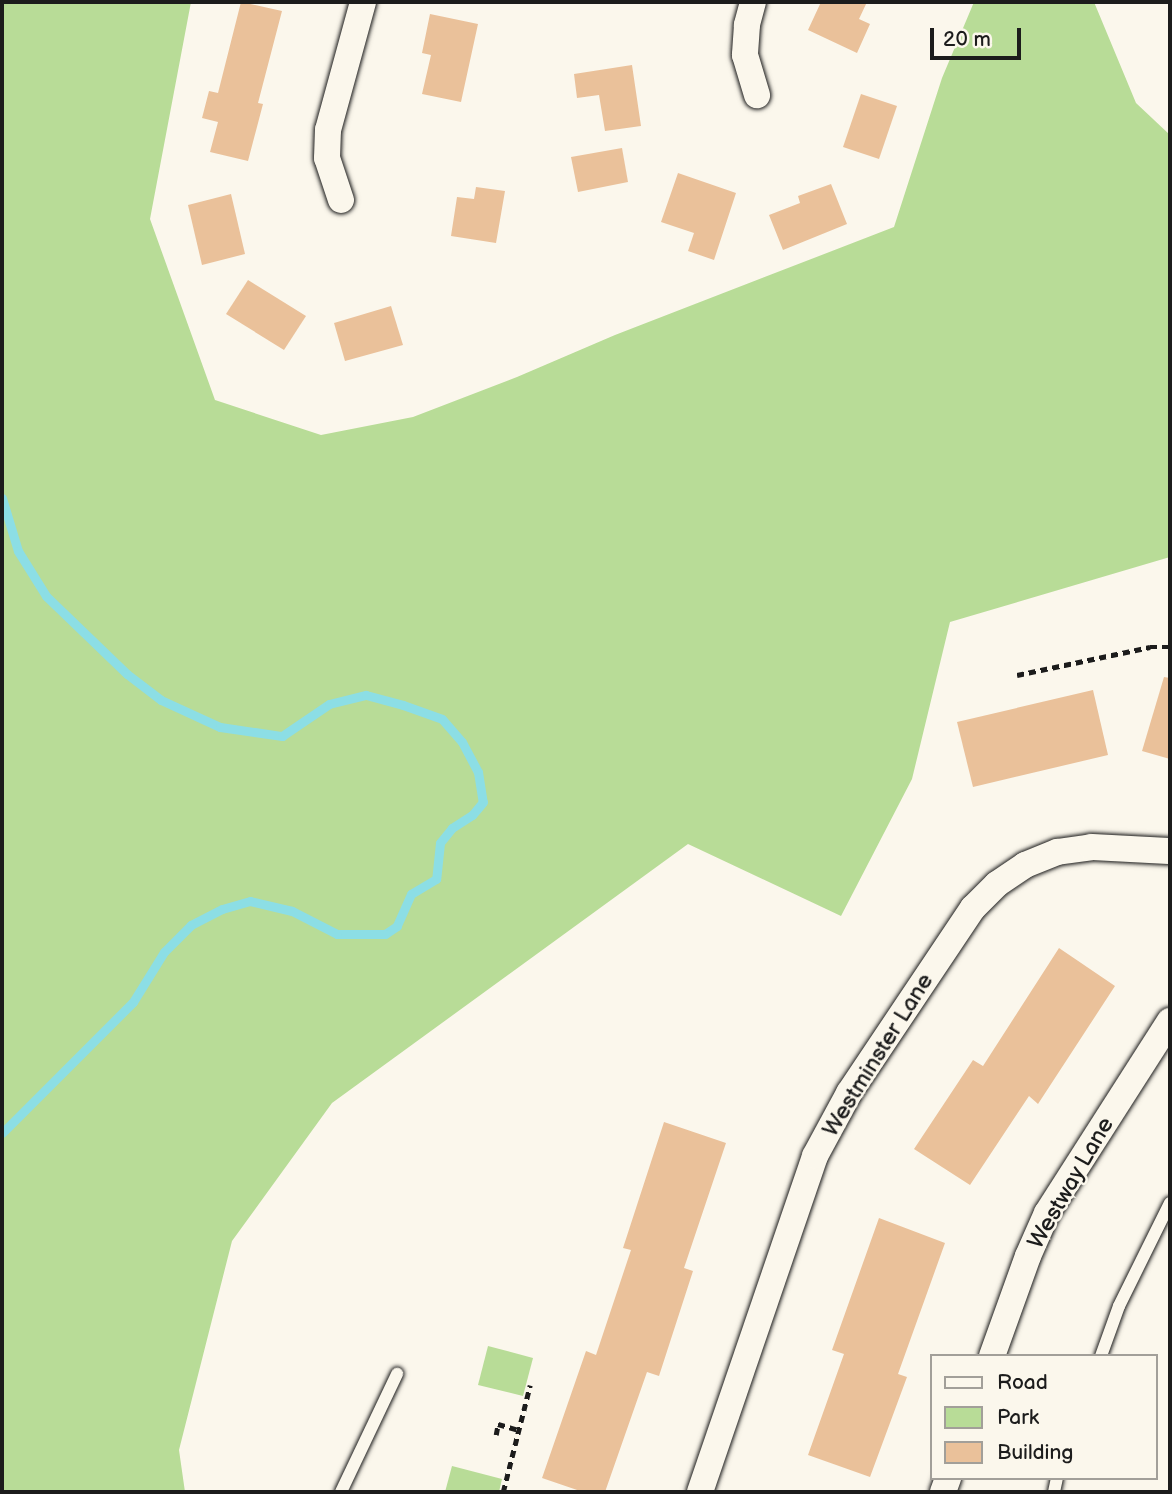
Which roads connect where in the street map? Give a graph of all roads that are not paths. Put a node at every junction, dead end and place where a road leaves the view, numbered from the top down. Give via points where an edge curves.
1 (362, 2) edge
2 (753, 2) edge
3 (757, 95) dead end
4 (341, 200) dead end
5 (1170, 851) edge
6 (1170, 1021) edge
7 (1170, 1203) edge
8 (993, 1354) edge
9 (1102, 1354) edge
10 (397, 1374) dead end
11 (341, 1492) edge
12 (700, 1492) edge

1 - 4 street via 328,130 327,158
2 - 3 street via 745,55
5 - 12 street, Westminster Lane via 1091,847 1057,852 1025,865 973,908 849,1093 815,1156
6 - 8 street, Westway Lane via 1047,1213
7 - 9 lane via 1119,1306
10 - 11 lane

